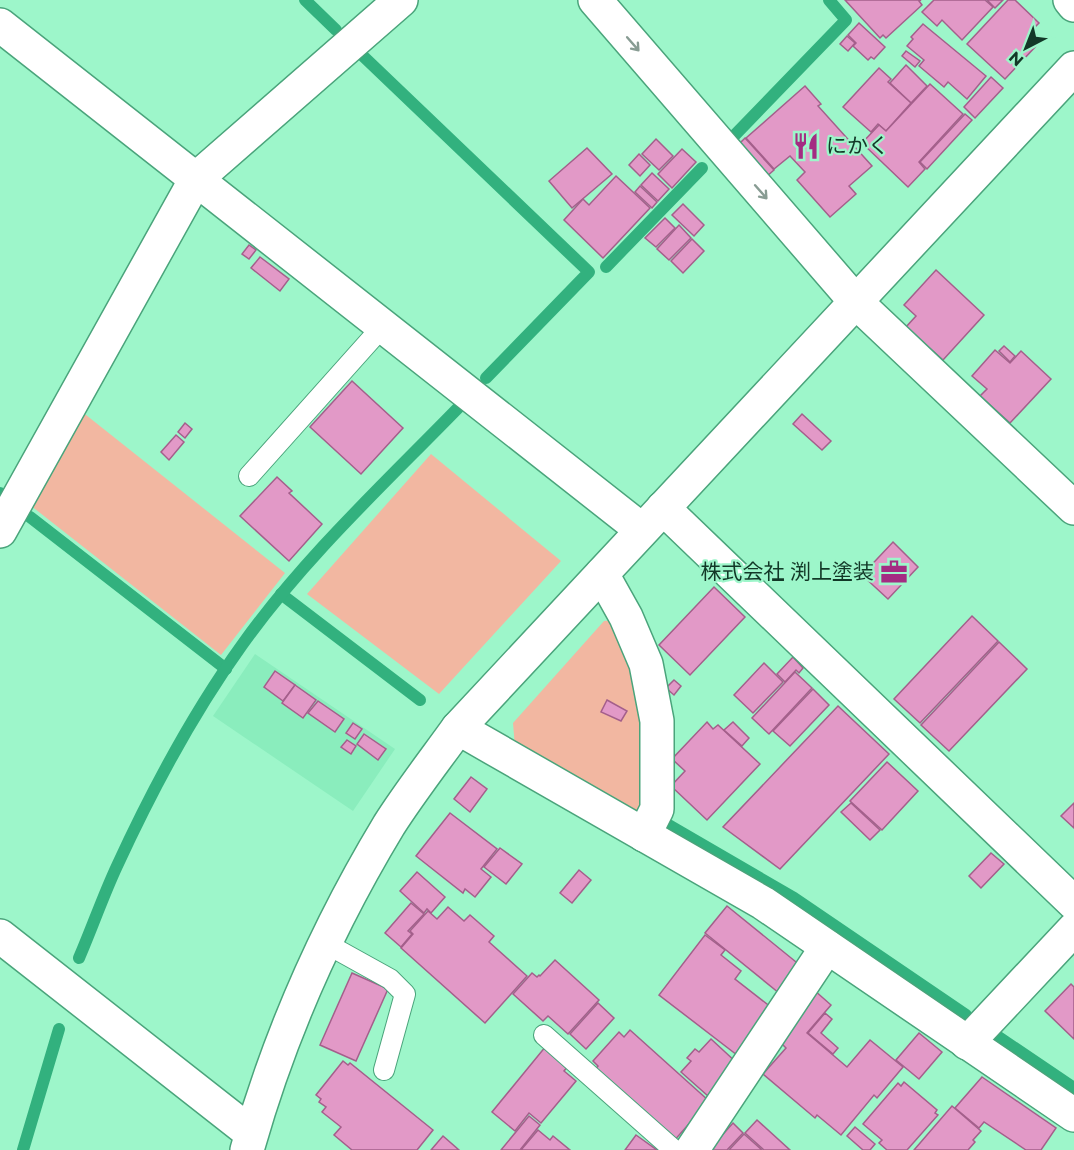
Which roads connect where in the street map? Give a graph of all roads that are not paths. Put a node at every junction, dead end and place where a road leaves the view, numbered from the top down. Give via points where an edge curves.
1 (401, 0) edge
2 (595, 0) edge
3 (1070, 0) edge
4 (1074, 4) edge
5 (0, 25) edge
6 (1074, 68) edge
7 (196, 179) junction
8 (856, 302) junction
9 (382, 326) junction
10 (249, 476) dead end
11 (1074, 508) edge
12 (653, 519) junction
13 (0, 531) edge
14 (602, 574) junction
15 (458, 728) junction
16 (644, 835) junction
17 (1074, 903) edge
18 (1074, 929) edge
19 (0, 936) edge
20 (325, 944) junction
21 (827, 946) junction
22 (544, 1035) dead end
23 (967, 1043) junction
24 (384, 1070) dead end
25 (1074, 1115) edge
26 (249, 1142) edge
27 (674, 1150) edge
28 (692, 1150) edge

1 - 7 street
2 -> 8 street
3 - 4 street
5 - 7 street
6 - 8 street
7 - 9 street
7 - 13 street
8 - 11 street
8 - 12 street
9 - 10 lane
9 - 12 street
12 - 14 street
12 - 17 street
14 - 15 street
14 - 16 street via 646,664 657,722 657,809
15 - 16 street
15 - 20 street via 390,823
16 - 21 street via 763,903
18 - 23 street
19 - 26 street
20 - 24 lane via 390,979 405,994
20 - 26 street via 292,1015
21 - 23 street
21 - 28 street
22 - 27 lane
23 - 25 street

